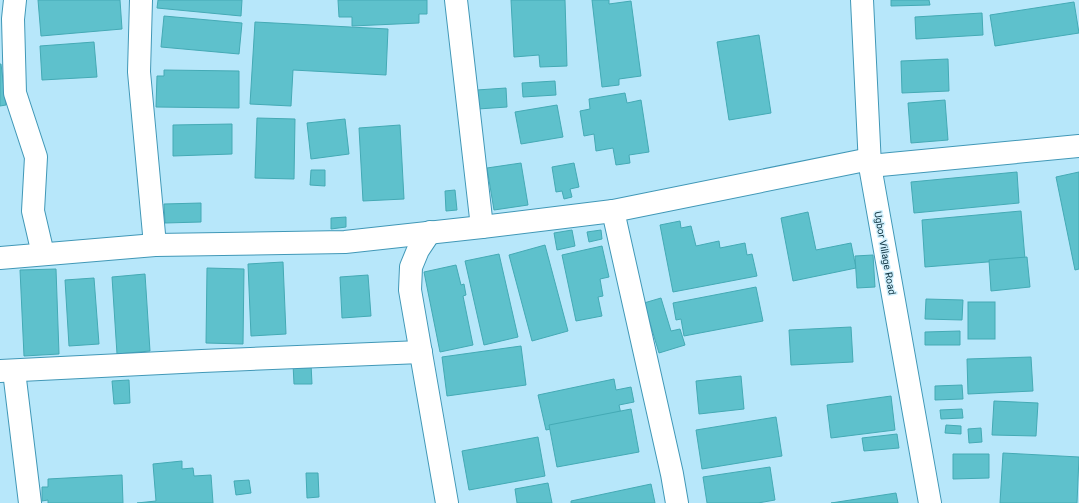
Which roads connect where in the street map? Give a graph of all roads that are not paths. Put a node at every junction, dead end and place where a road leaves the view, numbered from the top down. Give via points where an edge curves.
1 (15, 0) edge
2 (141, 0) edge
3 (456, 0) edge
4 (862, 0) edge
5 (1079, 146) edge
6 (870, 162) junction
7 (613, 211) junction
8 (482, 227) junction
9 (430, 232) junction
10 (154, 244) junction
11 (43, 254) junction
12 (0, 258) edge
13 (421, 352) junction
14 (7, 371) edge
15 (30, 503) edge
16 (447, 503) edge
17 (677, 503) edge
18 (930, 503) edge

1 - 11 street via 15,93 36,157 33,211
2 - 10 street via 139,72
3 - 8 street
4 - 6 street, Ugbor Village Road
5 - 6 street
6 - 7 street
6 - 18 street, Ugbor Village Road
7 - 8 street
7 - 17 street
8 - 9 street
9 - 10 street via 345,242
9 - 13 street via 411,267 410,290
10 - 11 street
11 - 12 street
13 - 14 street
13 - 16 street
14 - 15 street

